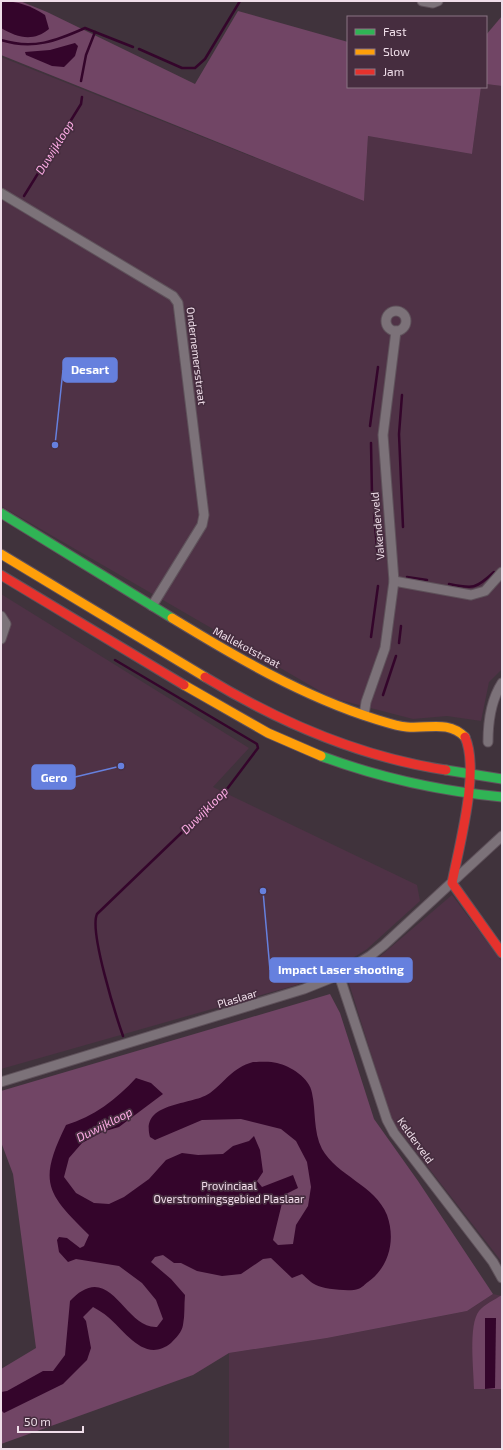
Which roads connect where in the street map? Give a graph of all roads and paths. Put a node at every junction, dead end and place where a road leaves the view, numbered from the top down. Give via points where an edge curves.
1 (422, 1) edge
2 (438, 1) edge
3 (1, 193) edge
4 (396, 331) dead end
5 (1, 513) edge
6 (1, 554) edge
7 (502, 572) edge
8 (1, 575) edge
9 (394, 581) junction
10 (152, 606) junction
11 (1, 616) edge
12 (1, 639) edge
13 (502, 683) edge
14 (364, 715) junction
15 (488, 742) dead end
16 (468, 775) junction
17 (502, 779) edge
18 (468, 793) junction
19 (502, 796) edge
20 (502, 836) edge
21 (452, 883) junction
22 (502, 953) edge
23 (339, 975) junction
24 (1, 1082) edge
25 (502, 1278) edge

1 - 2 street
3 - 10 street, Ondernemersstraat via 173,296 178,303 204,515 202,525
4 - 9 street, Vakenderveld via 383,435
5 - 10 main road, Mallekotstraat
6 - 16 main road via 229,692 300,728 338,744 374,755 410,765
7 - 9 street via 485,591 471,595
8 - 18 main road via 216,705 286,742 331,760 384,776
9 - 14 street, Vakenderveld via 385,648
10 - 14 main road, Mallekotstraat via 233,655 326,701
11 - 12 street via 6,624
13 - 15 street via 491,713
14 - 16 main road, Mallekotstraat via 409,727 437,725 458,731 469,744
16 - 17 main road
16 - 18 main road, Mallekotstraat
18 - 19 main road
18 - 21 main road
20 - 21 street, Plaslaar
21 - 22 main road
21 - 23 street, Plaslaar via 384,945
23 - 24 street, Plaslaar via 304,989
23 - 25 street, Kelderveld via 387,1120 394,1133 494,1262

